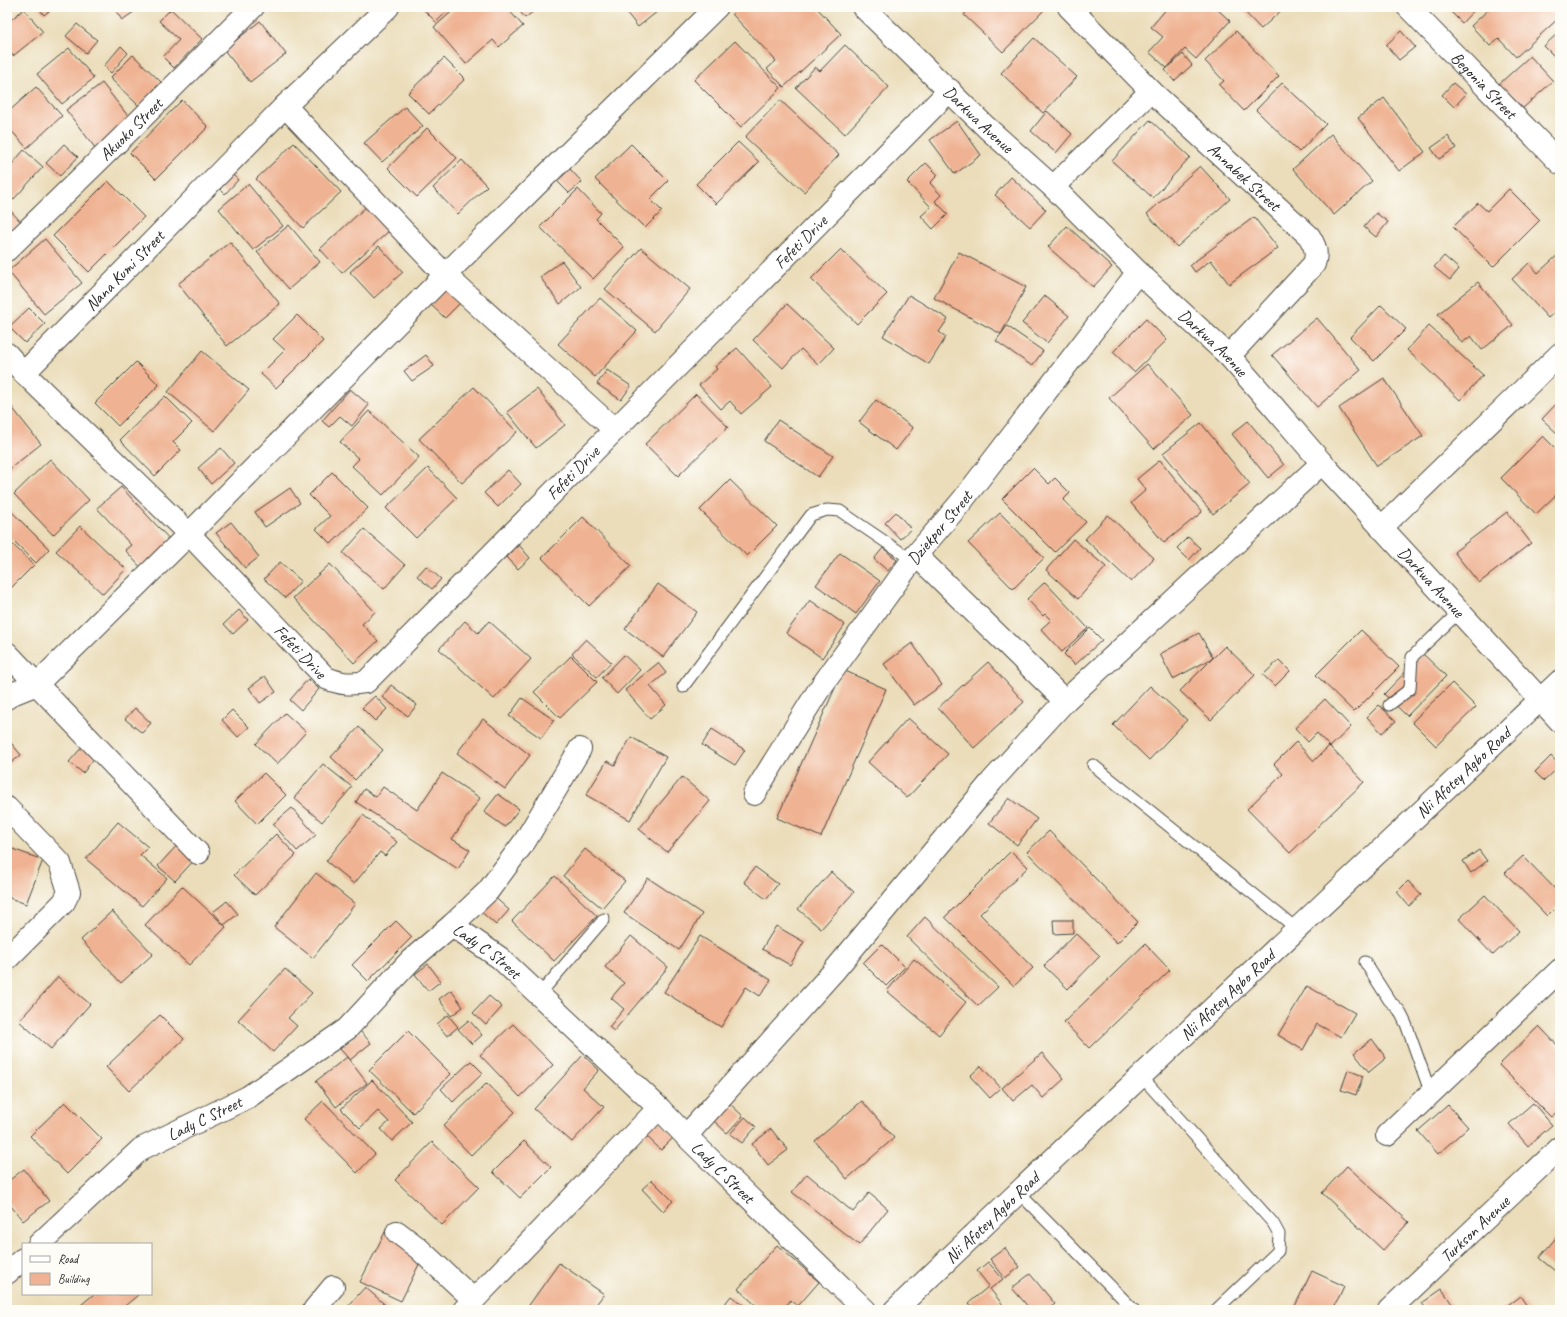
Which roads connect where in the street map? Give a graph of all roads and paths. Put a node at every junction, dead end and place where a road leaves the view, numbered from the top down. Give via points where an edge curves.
1 (254, 7) edge
2 (388, 7) edge
3 (718, 7) edge
4 (862, 7) edge
5 (1068, 7) edge
6 (1408, 7) edge
7 (950, 90) junction
8 (1151, 91) junction
9 (285, 106) junction
10 (1560, 163) edge
11 (1053, 187) junction
12 (7, 250) edge
13 (1138, 272) junction
14 (445, 275) junction
15 (7, 354) edge
16 (1560, 354) edge
17 (1229, 356) junction
18 (24, 373) junction
19 (615, 430) junction
20 (1322, 463) junction
21 (1381, 528) junction
22 (189, 534) junction
23 (914, 558) junction
24 (1459, 612) junction
25 (7, 653) edge
26 (1560, 681) edge
27 (37, 684) junction
28 (683, 687) dead end
29 (7, 698) edge
30 (1541, 700) junction
31 (1065, 701) junction
32 (1389, 705) dead end
33 (1560, 721) edge
34 (580, 749) dead end
35 (1093, 765) dead end
36 (754, 794) dead end
37 (7, 808) edge
38 (198, 853) dead end
39 (604, 919) dead end
40 (452, 925) junction
41 (1297, 929) junction
42 (7, 959) edge
43 (1365, 962) dead end
44 (1560, 970) edge
45 (539, 995) junction
46 (1141, 1076) junction
47 (1431, 1094) junction
48 (659, 1108) junction
49 (1387, 1135) dead end
50 (686, 1136) junction
51 (1560, 1148) edge
52 (1018, 1192) junction
53 (397, 1232) dead end
54 (40, 1243) edge
55 (22, 1259) edge
56 (7, 1273) edge
57 (333, 1287) dead end
58 (469, 1305) edge
59 (314, 1310) edge
60 (865, 1310) edge
61 (895, 1310) edge
62 (1134, 1310) edge
63 (1216, 1310) edge
64 (1389, 1310) edge

1 - 12 street, Akuoko Street
2 - 9 street, Nana Kumi Street
3 - 14 street
4 - 7 street, Darkwa Avenue
5 - 8 street, Annabek Street
6 - 10 street, Begonia Street
7 - 11 street, Darkwa Avenue via 986,127
7 - 19 street, Fefeti Drive
8 - 11 street
8 - 17 street, Annabek Street via 1309,236 1315,247 1317,256 1314,264
9 - 14 street
9 - 18 street, Nana Kumi Street
11 - 13 street, Darkwa Avenue
13 - 17 street, Darkwa Avenue
13 - 23 street, Dziekpor Street via 962,501
14 - 19 street
14 - 22 street
15 - 18 street
16 - 21 street
17 - 20 street, Darkwa Avenue
18 - 22 street
19 - 22 street, Fefeti Drive via 366,682 350,685 326,678
20 - 21 street, Darkwa Avenue
20 - 31 street
21 - 24 street, Darkwa Avenue
22 - 27 street
23 - 28 lane via 840,511 827,510 811,515
23 - 31 street
23 - 36 street, Dziekpor Street via 818,691
24 - 30 street, Darkwa Avenue
24 - 32 lane via 1412,656 1410,689
25 - 27 street
26 - 30 street, Nii Afotey Agbo Road
27 - 29 street
27 - 38 street
30 - 33 street, Darkwa Avenue
30 - 41 street, Nii Afotey Agbo Road
31 - 50 street via 992,781 834,972
34 - 40 street via 525,841 488,891
35 - 41 lane
37 - 42 street via 60,863 69,892 64,902
39 - 45 lane
40 - 45 street, Lady C Street via 500,958
40 - 54 street, Lady C Street via 411,960 347,1029 248,1097 141,1149
41 - 46 street, Nii Afotey Agbo Road
43 - 47 lane via 1406,1024
44 - 47 street
45 - 48 street, Lady C Street
46 - 52 street, Nii Afotey Agbo Road
46 - 63 lane via 1273,1223 1279,1234 1278,1251
47 - 49 street
48 - 50 street, Lady C Street
48 - 58 street
50 - 60 street, Lady C Street
51 - 64 street, Turkson Avenue
52 - 61 street, Nii Afotey Agbo Road
52 - 62 lane
53 - 58 street via 418,1248
55 - 56 street
57 - 59 street

